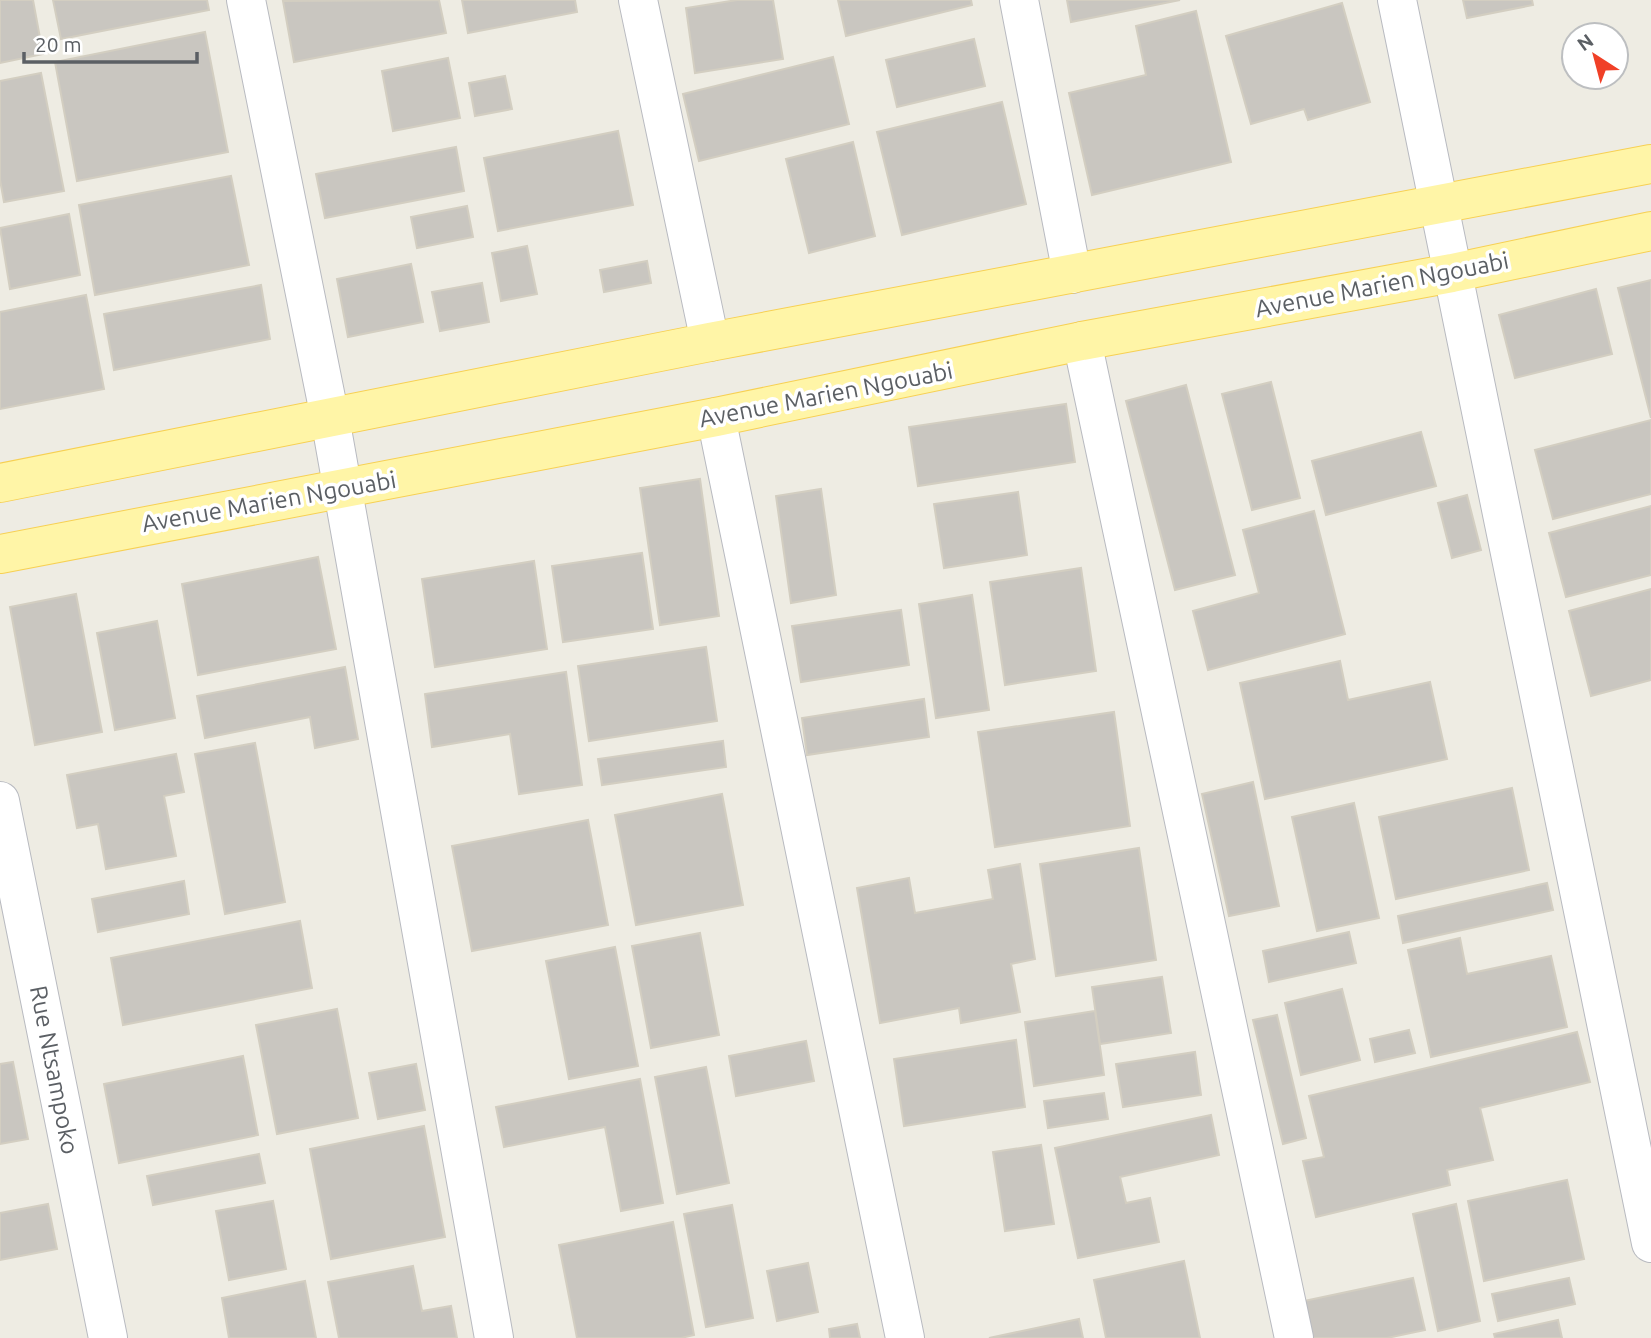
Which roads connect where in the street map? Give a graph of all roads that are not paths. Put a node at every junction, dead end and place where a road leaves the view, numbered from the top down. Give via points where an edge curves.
1 (246, 0) edge
2 (638, 0) edge
3 (1019, 0) edge
4 (1397, 0) edge
5 (1651, 164) edge
6 (1438, 205) junction
7 (1651, 231) edge
8 (1452, 273) junction
9 (1072, 274) junction
10 (1082, 341) junction
11 (710, 342) junction
12 (716, 417) junction
13 (330, 418) junction
14 (0, 483) edge
15 (343, 489) junction
16 (0, 554) edge
17 (0, 801) edge
18 (1651, 1243) edge
19 (108, 1338) edge
20 (494, 1338) edge
21 (905, 1338) edge
22 (1294, 1338) edge

1 - 13 street
2 - 11 street
3 - 9 street
4 - 6 street
5 - 6 main road
6 - 8 street
6 - 9 main road
7 - 8 main road, Avenue Marien Ngouabi
8 - 10 main road, Avenue Marien Ngouabi
8 - 18 street
9 - 11 main road
10 - 12 main road, Avenue Marien Ngouabi
10 - 22 street
11 - 13 main road
12 - 15 main road, Avenue Marien Ngouabi
12 - 21 street
13 - 14 main road
13 - 15 street
15 - 16 main road, Avenue Marien Ngouabi
15 - 20 street
17 - 19 street, Rue Ntsampoko

